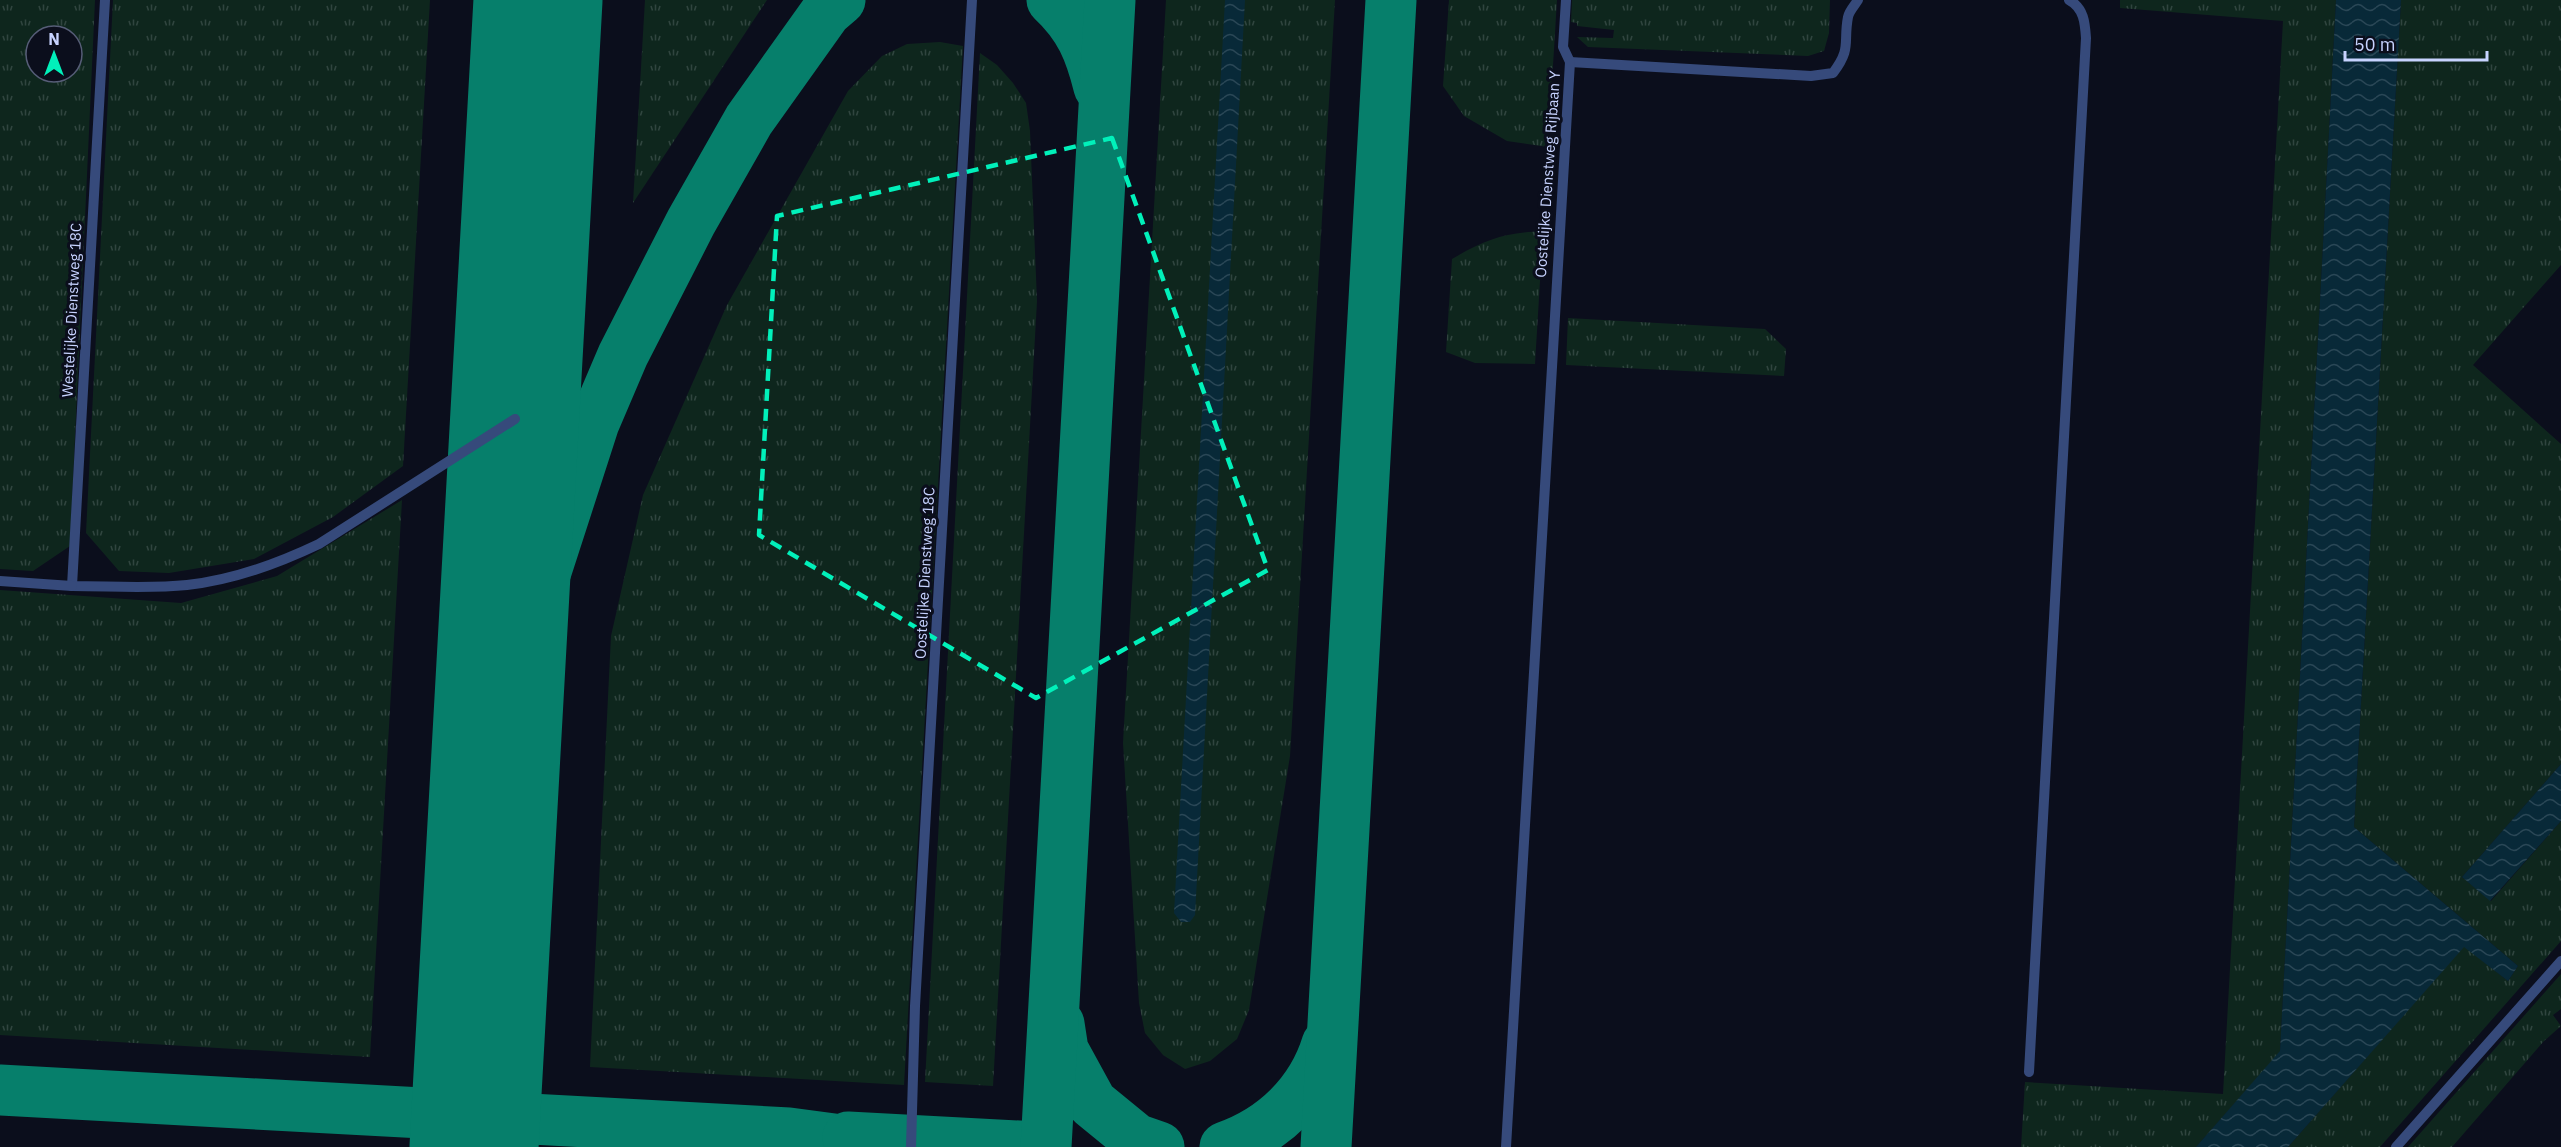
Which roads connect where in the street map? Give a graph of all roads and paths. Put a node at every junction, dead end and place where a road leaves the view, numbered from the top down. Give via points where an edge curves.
1 (105, 0) edge
2 (972, 0) edge
3 (1566, 0) edge
4 (1849, 0) edge
5 (1858, 0) edge
6 (2069, 0) edge
7 (1848, 15) junction
8 (1570, 62) junction
9 (515, 419) dead end
10 (0, 581) edge
11 (72, 586) junction
12 (2561, 961) edge
13 (2029, 1072) dead end
14 (911, 1147) edge
15 (1506, 1147) edge
16 (2396, 1147) edge

1 - 11 lane, Westelijke Dienstweg 18C
2 - 14 lane, Oostelijke Dienstweg 18C via 915,1006
3 - 8 lane, Oostelijke Dienstweg Rijbaan Y via 1563,47
4 - 7 lane
5 - 7 lane
6 - 13 lane via 2084,17 2086,38
7 - 8 lane via 1848,44 1833,73 1810,76
8 - 15 lane, Oostelijke Dienstweg Rijbaan Y
9 - 11 lane via 319,544 287,559 187,585
10 - 11 lane
12 - 16 lane

